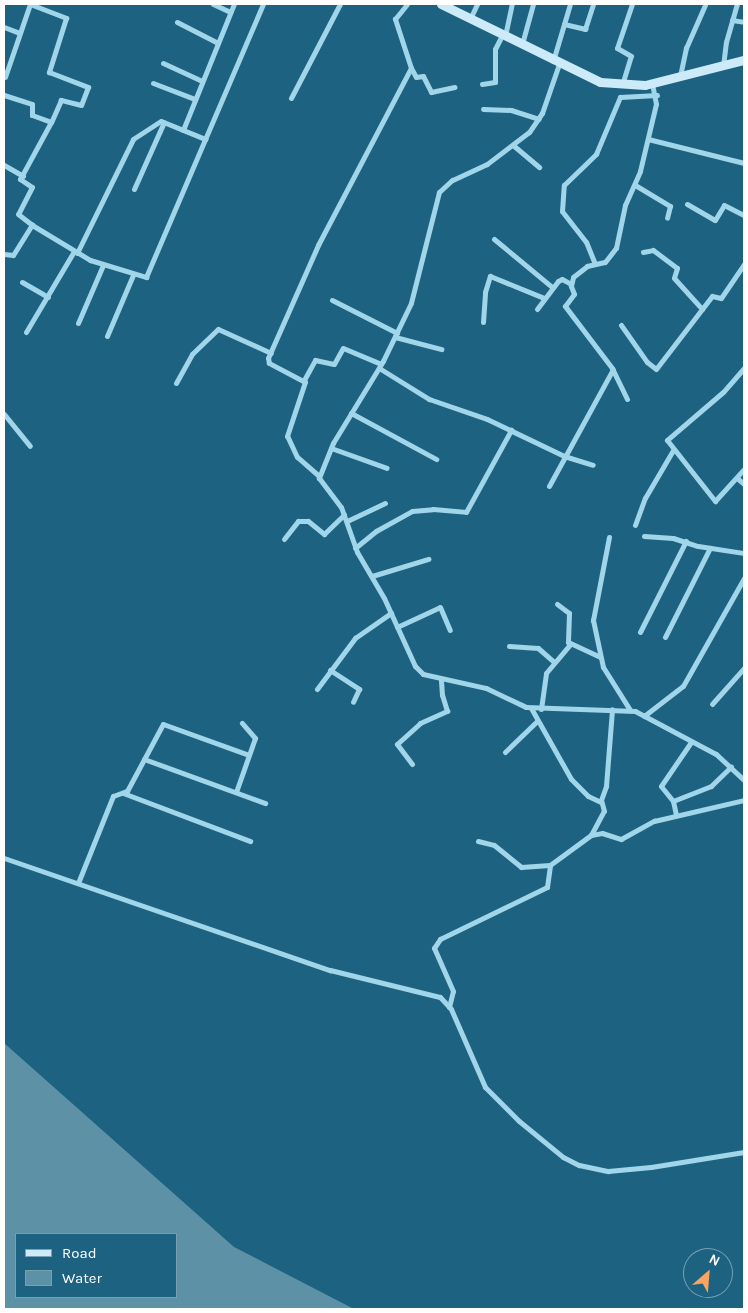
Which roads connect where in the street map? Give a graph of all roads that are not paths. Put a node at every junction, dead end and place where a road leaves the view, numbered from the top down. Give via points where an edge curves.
1 (30, 4) edge
2 (213, 4) edge
3 (234, 4) edge
4 (263, 4) edge
5 (340, 4) edge
6 (407, 4) edge
7 (441, 4) edge
8 (477, 4) edge
9 (512, 4) edge
10 (533, 4) edge
11 (570, 4) edge
12 (593, 4) edge
13 (632, 4) edge
14 (737, 4) edge
15 (705, 5) edge
16 (230, 12) junction
17 (470, 19) junction
18 (732, 20) junction
19 (177, 22) dead end
20 (744, 22) edge
21 (564, 24) junction
22 (4, 27) edge
23 (20, 33) junction
24 (501, 38) junction
25 (218, 43) junction
26 (522, 45) junction
27 (744, 60) edge
28 (163, 63) dead end
29 (557, 66) junction
30 (723, 66) junction
31 (411, 68) junction
32 (5, 77) dead end
33 (680, 77) junction
34 (202, 81) junction
35 (153, 83) dead end
36 (482, 84) dead end
37 (622, 85) junction
38 (454, 87) dead end
39 (654, 89) junction
40 (4, 95) edge
41 (291, 98) dead end
42 (195, 99) junction
43 (483, 109) dead end
44 (539, 120) junction
45 (51, 122) junction
46 (164, 122) junction
47 (183, 130) junction
48 (205, 139) junction
49 (648, 139) junction
50 (514, 146) junction
51 (744, 162) edge
52 (4, 166) edge
53 (539, 167) dead end
54 (22, 176) junction
55 (635, 185) junction
56 (134, 189) dead end
57 (687, 204) dead end
58 (744, 215) edge
59 (667, 218) dead end
60 (32, 225) junction
61 (494, 239) dead end
62 (75, 252) junction
63 (643, 252) dead end
64 (4, 254) edge
65 (595, 264) junction
66 (744, 264) edge
67 (103, 265) junction
68 (133, 275) junction
69 (22, 282) dead end
70 (571, 284) junction
71 (552, 287) junction
72 (48, 296) junction
73 (544, 298) junction
74 (332, 300) dead end
75 (537, 309) dead end
76 (702, 309) junction
77 (483, 322) dead end
78 (78, 323) dead end
79 (622, 325) dead end
80 (26, 332) dead end
81 (396, 335) junction
82 (107, 336) dead end
83 (441, 349) dead end
84 (270, 352) junction
85 (380, 366) junction
86 (744, 368) edge
87 (613, 369) junction
88 (304, 380) junction
89 (176, 383) dead end
90 (628, 399) dead end
91 (351, 413) junction
92 (4, 414) edge
93 (511, 430) junction
94 (30, 446) dead end
95 (331, 448) junction
96 (673, 450) junction
97 (564, 456) junction
98 (436, 459) dead end
99 (593, 465) dead end
100 (387, 468) dead end
101 (744, 469) edge
102 (319, 476) junction
103 (737, 478) junction
104 (744, 484) edge
105 (549, 486) dead end
106 (385, 503) dead end
107 (344, 515) junction
108 (347, 521) junction
109 (635, 525) dead end
110 (644, 536) dead end
111 (609, 538) dead end
112 (284, 539) dead end
113 (686, 541) junction
114 (356, 548) junction
115 (710, 548) junction
116 (744, 553) edge
117 (428, 560) dead end
118 (372, 576) junction
119 (744, 578) edge
120 (557, 604) dead end
121 (391, 613) junction
122 (397, 627) junction
123 (450, 630) dead end
124 (640, 632) dead end
125 (666, 637) dead end
126 (570, 644) junction
127 (509, 646) dead end
128 (600, 657) junction
129 (554, 662) junction
130 (744, 668) edge
131 (330, 670) junction
132 (441, 680) junction
133 (317, 690) dead end
134 (353, 702) dead end
135 (712, 704) dead end
136 (531, 708) junction
137 (541, 708) junction
138 (612, 709) junction
139 (630, 710) junction
140 (644, 716) junction
141 (537, 721) junction
142 (242, 723) dead end
143 (691, 742) junction
144 (505, 752) dead end
145 (249, 755) junction
146 (144, 759) junction
147 (412, 764) dead end
148 (732, 767) junction
149 (744, 780) edge
150 (236, 792) junction
151 (123, 793) junction
152 (744, 800) edge
153 (673, 801) junction
154 (601, 802) junction
155 (266, 803) dead end
156 (676, 815) junction
157 (592, 835) junction
158 (250, 841) dead end
159 (478, 841) dead end
160 (4, 858) edge
161 (550, 865) junction
162 (78, 883) junction
163 (449, 1007) junction
164 (744, 1152) edge

1 - 23 street
1 - 45 street via 66,18 49,72 88,87 81,105 61,100
2 - 16 street
3 - 16 street
4 - 48 street
5 - 41 street
6 - 31 street via 395,19
7 - 17 street
8 - 17 street
9 - 24 street
10 - 26 street
11 - 21 street
12 - 21 street via 585,29
13 - 37 street via 617,48 631,56
14 - 18 street
15 - 33 street via 686,48
16 - 25 street
17 - 24 street
18 - 20 street
18 - 30 street
19 - 25 street
21 - 29 street
22 - 23 street
23 - 32 street
24 - 26 street
24 - 36 street via 495,82
25 - 34 street
26 - 29 street
27 - 30 street
28 - 34 street
29 - 37 street via 600,82
29 - 44 street
30 - 33 street
31 - 38 street via 416,77 423,76 431,92
31 - 84 street via 318,245
33 - 39 street
34 - 42 street
35 - 42 street
37 - 39 street
39 - 49 street
39 - 65 street via 620,98 596,154 564,185 562,211 586,242
40 - 45 street via 32,104 32,115
42 - 47 street
43 - 44 street via 511,110
44 - 50 street
45 - 54 street
46 - 47 street
46 - 56 street
46 - 62 street via 156,123 133,139
47 - 48 street
48 - 68 street via 147,275 144,278
49 - 51 street
49 - 55 street
50 - 53 street
50 - 81 street via 487,164 443,185 411,302
52 - 54 street
54 - 60 street via 21,180 32,188 18,213
55 - 59 street via 670,206
55 - 65 street via 626,201 614,252 605,262
57 - 58 street via 715,220 724,206
60 - 62 street
60 - 64 street via 13,255
61 - 71 street
62 - 67 street
62 - 72 street
63 - 76 street via 653,250 677,268 674,278
65 - 70 street via 580,271
66 - 76 street via 722,298 713,295
67 - 68 street
67 - 78 street
68 - 82 street
69 - 72 street
70 - 71 street via 562,279
70 - 87 street via 574,294 565,307
71 - 73 street
72 - 80 street
73 - 75 street
73 - 77 street via 490,276 485,292
74 - 81 street
76 - 79 street via 655,370
81 - 83 street
81 - 85 street
84 - 88 street via 269,363
84 - 89 street via 218,330 192,354
85 - 88 street via 343,348 334,364 315,360
85 - 91 street
85 - 93 street via 429,399
86 - 96 street via 723,392 668,438
87 - 90 street
87 - 97 street
88 - 102 street via 286,436 297,457
91 - 95 street
91 - 98 street
92 - 94 street
93 - 97 street
93 - 114 street via 466,512 412,511 376,531
95 - 100 street
95 - 102 street
96 - 103 street via 714,501
96 - 109 street via 645,498
97 - 99 street
97 - 105 street
101 - 103 street
102 - 107 street
103 - 104 street
106 - 108 street
107 - 108 street
107 - 112 street via 324,534 308,521 298,521
108 - 114 street
110 - 113 street
111 - 128 street via 593,616
113 - 115 street
113 - 124 street
114 - 118 street
115 - 116 street
115 - 125 street
117 - 118 street
118 - 121 street
119 - 140 street via 688,680
120 - 126 street via 569,612
121 - 122 street
121 - 131 street via 356,638
122 - 123 street via 440,608
122 - 132 street via 418,670
126 - 128 street
126 - 129 street
127 - 129 street via 538,648
128 - 139 street via 608,678
129 - 137 street via 545,676
130 - 135 street
131 - 133 street
131 - 134 street via 359,689
132 - 136 street via 486,688 520,706
132 - 147 street via 448,711 420,723 396,744
136 - 137 street
136 - 141 street
137 - 138 street
138 - 139 street
138 - 154 street via 606,786
139 - 140 street
140 - 143 street
141 - 144 street
141 - 154 street via 571,779 588,796
142 - 145 street via 255,736
143 - 148 street via 716,754
143 - 153 street via 661,786
145 - 146 street via 165,724
145 - 150 street
146 - 150 street
146 - 151 street
148 - 149 street
148 - 153 street via 711,786
150 - 155 street
151 - 158 street
151 - 162 street via 112,798
152 - 156 street
153 - 156 street
154 - 157 street via 603,813
156 - 157 street via 642,826 621,839 602,833
157 - 161 street
159 - 161 street via 494,845 521,868
160 - 162 street
161 - 163 street via 547,887 449,933 436,943 437,958 453,991
162 - 163 street via 330,970 435,995
163 - 164 street via 485,1087 563,1157 579,1165 608,1171 651,1168

